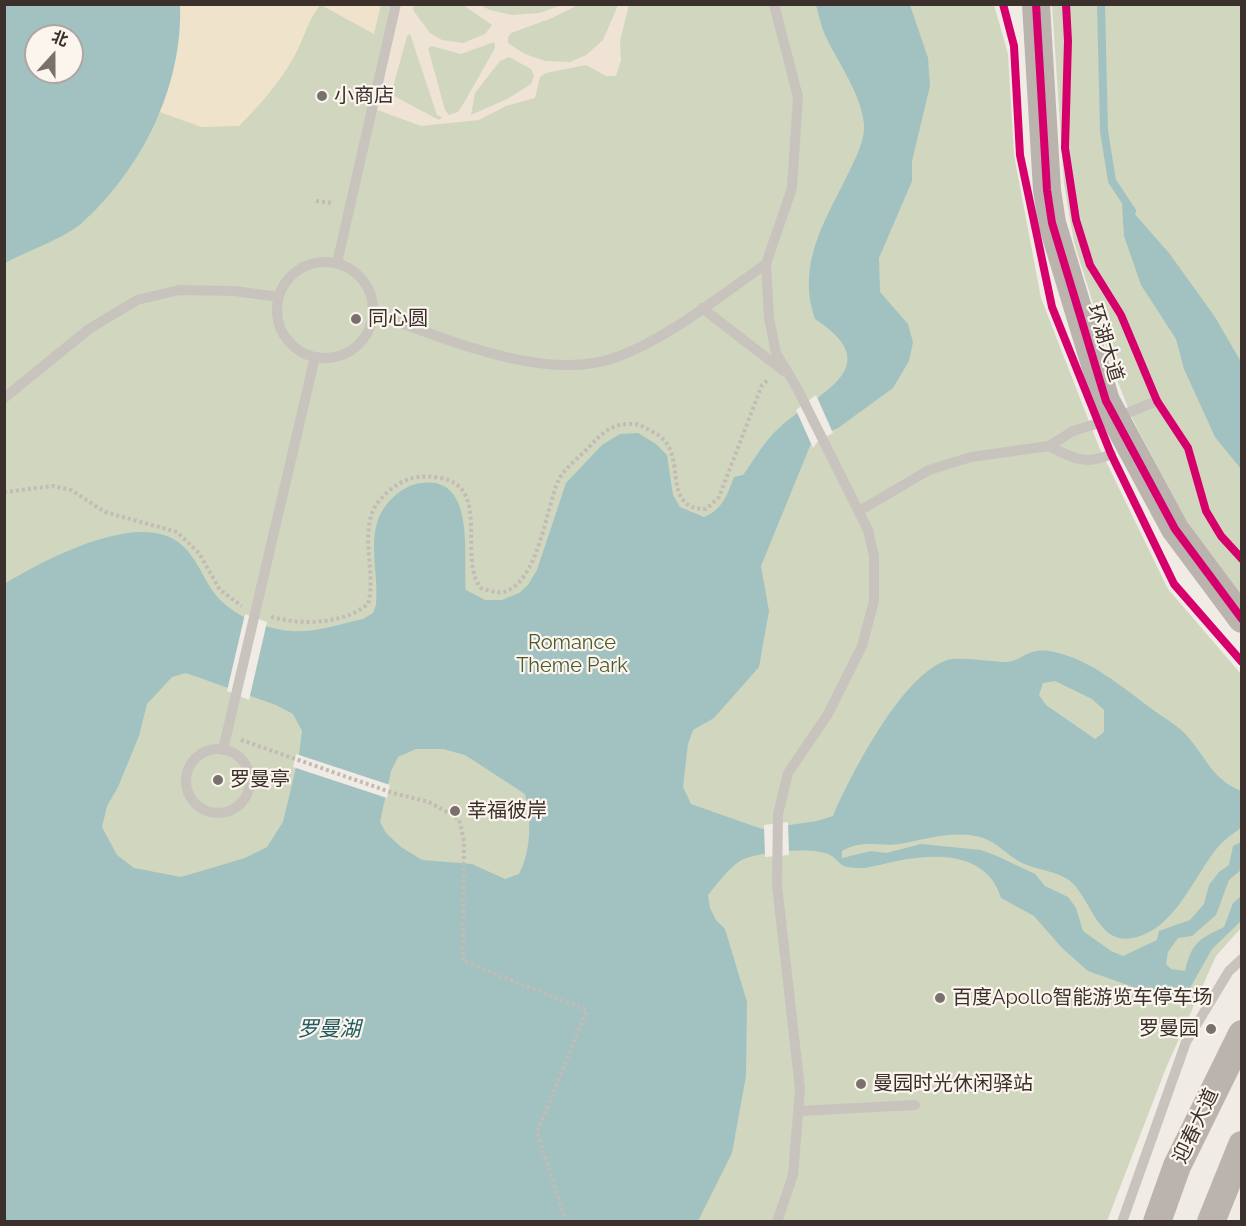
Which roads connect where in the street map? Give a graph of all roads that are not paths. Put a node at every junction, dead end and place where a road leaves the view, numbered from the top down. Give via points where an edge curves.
1 (396, 4) edge
2 (774, 4) edge
3 (1036, 4) edge
4 (337, 263) junction
5 (766, 264) junction
6 (279, 297) junction
7 (702, 308) junction
8 (374, 313) junction
9 (315, 357) junction
10 (790, 375) junction
11 (4, 398) edge
12 (1157, 401) dead end
13 (1114, 418) junction
14 (1048, 446) junction
15 (1111, 454) dead end
16 (859, 512) junction
17 (1242, 619) edge
18 (223, 750) junction
19 (1242, 959) edge
20 (1242, 1034) edge
21 (915, 1105) dead end
22 (799, 1111) junction
23 (1242, 1145) edge
24 (777, 1221) edge
25 (1122, 1221) edge
26 (1156, 1221) edge
27 (1211, 1221) edge

1 - 4 lane
2 - 5 lane via 798,97 792,188
3 - 13 street, 环湖大道 via 1052,223
4 - 6 lane via 307,265 294,273
4 - 8 lane via 364,281 372,296
5 - 7 lane
5 - 10 lane via 776,353
6 - 9 lane via 280,329 300,352
6 - 11 lane via 179,290 137,300 88,329
7 - 8 lane via 613,358 578,365 519,358 457,342
7 - 10 lane
8 - 9 lane via 370,329 354,348 331,358
9 - 18 lane
10 - 16 lane
12 - 13 lane
13 - 14 lane via 1073,431
13 - 17 street, 环湖大道 via 1175,529
14 - 15 lane via 1071,458 1095,461
14 - 16 lane via 971,457 929,470
16 - 22 lane via 874,556 874,601 862,646 828,714 788,773 778,814 777,885 799,1064
18 - 18 lane via 202,753 187,770 185,781 193,801 211,813 231,810 246,797 249,787 247,767 233,753
19 - 25 lane via 1229,971 1186,1042
20 - 26 street, 迎春大道 via 1177,1167
21 - 22 lane
22 - 24 lane via 793,1175
23 - 27 street

